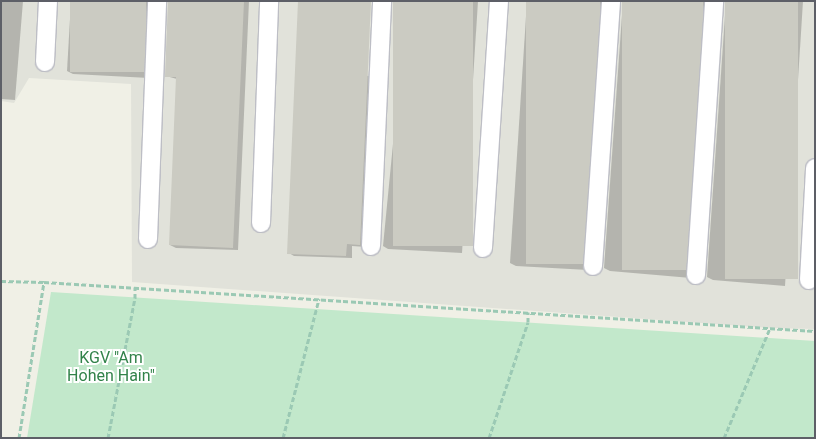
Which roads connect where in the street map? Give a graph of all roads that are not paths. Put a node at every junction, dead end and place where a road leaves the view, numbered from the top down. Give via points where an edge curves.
1 (48, 1) edge
2 (157, 1) edge
3 (269, 1) edge
4 (382, 1) edge
5 (499, 1) edge
6 (611, 1) edge
7 (714, 1) edge
8 (45, 62) dead end
9 (815, 168) edge
10 (261, 223) dead end
11 (148, 239) dead end
12 (372, 246) dead end
13 (483, 248) dead end
14 (592, 266) dead end
15 (696, 276) dead end
16 (809, 280) dead end

1 - 8 lane
2 - 11 lane
3 - 10 lane
4 - 12 lane
5 - 13 lane
6 - 14 lane
7 - 15 lane
9 - 16 lane

